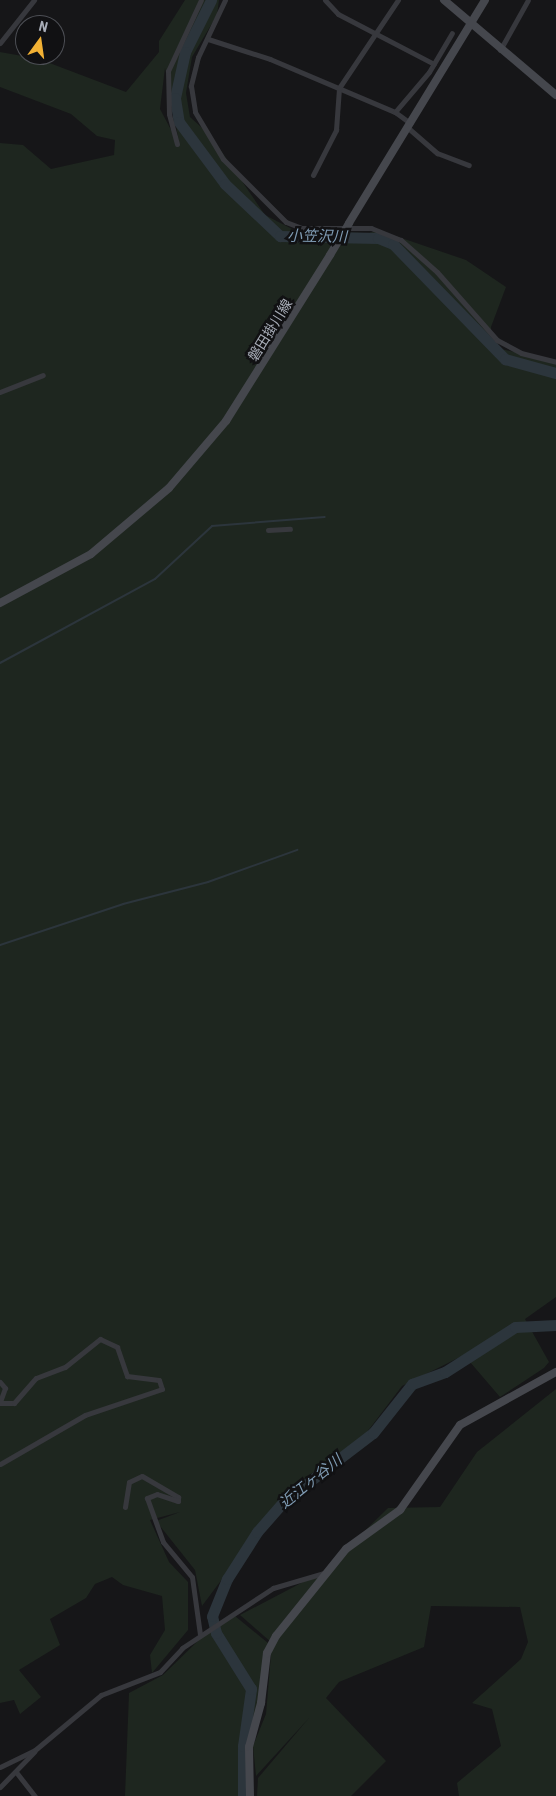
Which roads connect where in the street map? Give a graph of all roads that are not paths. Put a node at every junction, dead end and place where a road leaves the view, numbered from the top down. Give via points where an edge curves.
1 (34, 0) edge
2 (201, 0) edge
3 (225, 0) edge
4 (325, 0) edge
5 (398, 0) edge
6 (444, 0) edge
7 (485, 0) edge
8 (528, 0) edge
9 (332, 3) edge
10 (470, 25) junction
11 (376, 32) junction
12 (452, 33) dead end
13 (208, 40) junction
14 (0, 43) edge
15 (500, 50) junction
16 (434, 64) junction
17 (339, 88) junction
18 (556, 94) edge
19 (395, 112) junction
20 (408, 125) junction
21 (177, 144) dead end
22 (469, 165) dead end
23 (314, 175) dead end
24 (556, 362) edge
25 (43, 375) dead end
26 (0, 392) edge
27 (290, 529) dead end
28 (268, 530) dead end
29 (0, 603) edge
30 (556, 1372) edge
31 (0, 1382) edge
32 (0, 1403) edge
33 (0, 1464) edge
34 (125, 1507) dead end
35 (326, 1572) junction
36 (200, 1635) junction
37 (35, 1750) junction
38 (0, 1767) edge
39 (16, 1772) junction
40 (0, 1787) edge
41 (34, 1796) edge
42 (250, 1796) edge

1 - 14 street
2 - 21 street via 168,71 169,114
3 - 13 street
4 - 9 street
5 - 11 street
6 - 10 main road
7 - 10 main road, 磐田掛川線
8 - 15 street
9 - 11 street
10 - 15 main road
10 - 20 main road, 磐田掛川線
11 - 16 street
11 - 17 street
12 - 16 street
13 - 17 street
13 - 24 street via 193,72 195,112 222,160 272,212 302,228 371,228 401,240 437,272 497,340 520,353
15 - 18 main road
16 - 19 street
17 - 19 street
17 - 23 street via 336,130
19 - 20 street
20 - 22 street via 437,153
20 - 29 main road, 磐田掛川線, bridge via 226,422 169,488 91,554
25 - 26 street
27 - 28 street
30 - 35 main road via 460,1425 400,1510 346,1548
31 - 32 street via 5,1388
32 - 33 street via 14,1403 36,1378 64,1367 100,1339 117,1347 127,1376 159,1380 162,1389 154,1395 85,1414
34 - 36 street via 129,1482 142,1476 178,1497 178,1501 157,1494 147,1498 163,1542 192,1577
35 - 36 street via 273,1588
35 - 42 main road via 268,1653 261,1704 249,1747
36 - 37 street via 160,1672 111,1690 83,1707
37 - 38 street
37 - 39 street
39 - 40 street
39 - 41 street

